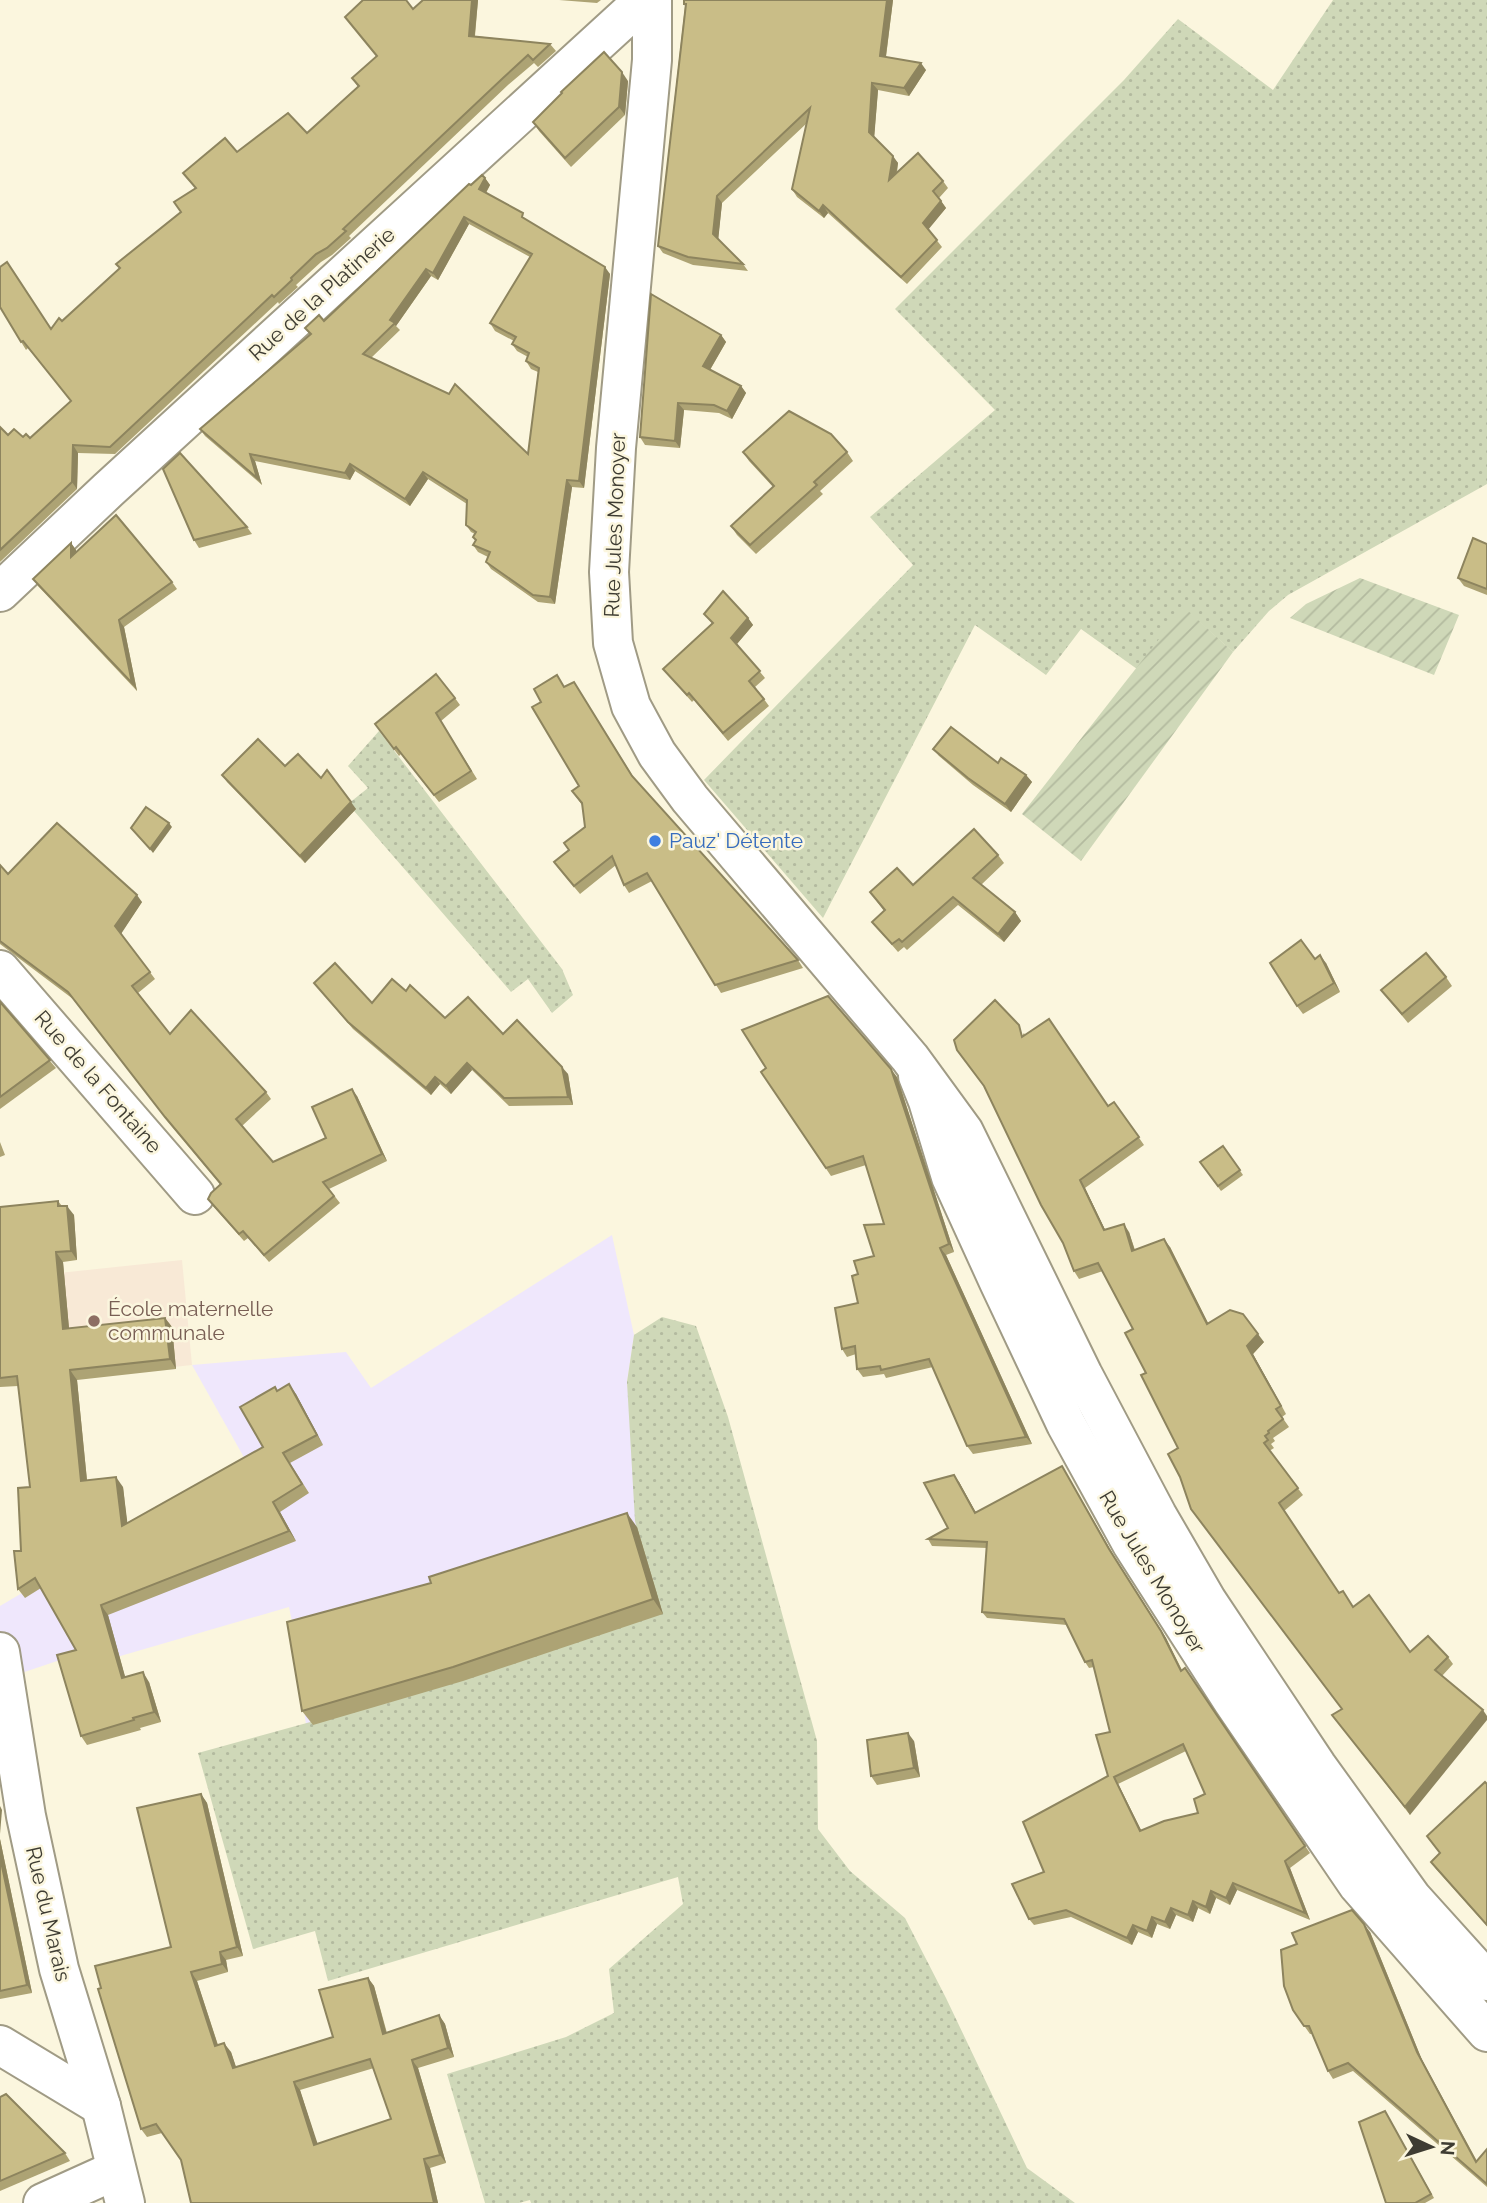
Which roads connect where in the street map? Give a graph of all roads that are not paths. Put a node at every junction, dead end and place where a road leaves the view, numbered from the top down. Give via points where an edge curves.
1 (651, 6) edge
2 (0, 592) edge
3 (0, 970) edge
4 (910, 1058) junction
5 (195, 1195) dead end
6 (0, 1652) edge
7 (1487, 1981) edge
8 (1487, 2032) edge
9 (0, 2045) edge
10 (101, 2106) junction
11 (121, 2187) edge
12 (43, 2203) edge

1 - 2 street, Rue de la Platinerie via 631,12
1 - 4 street, Rue Jules Monoyer via 652,60 616,448 610,572 613,643 631,706 657,754
3 - 5 street, Rue de la Fontaine
4 - 7 street, Rue Jules Monoyer via 964,1132 1083,1375 1207,1601 1412,1898
4 - 8 street, Rue Jules Monoyer via 951,1177 1071,1435 1132,1544 1358,1885
6 - 10 street, Rue du Marais via 26,1816 59,1969
9 - 10 street
10 - 11 street, Rue du Marais
11 - 12 street

